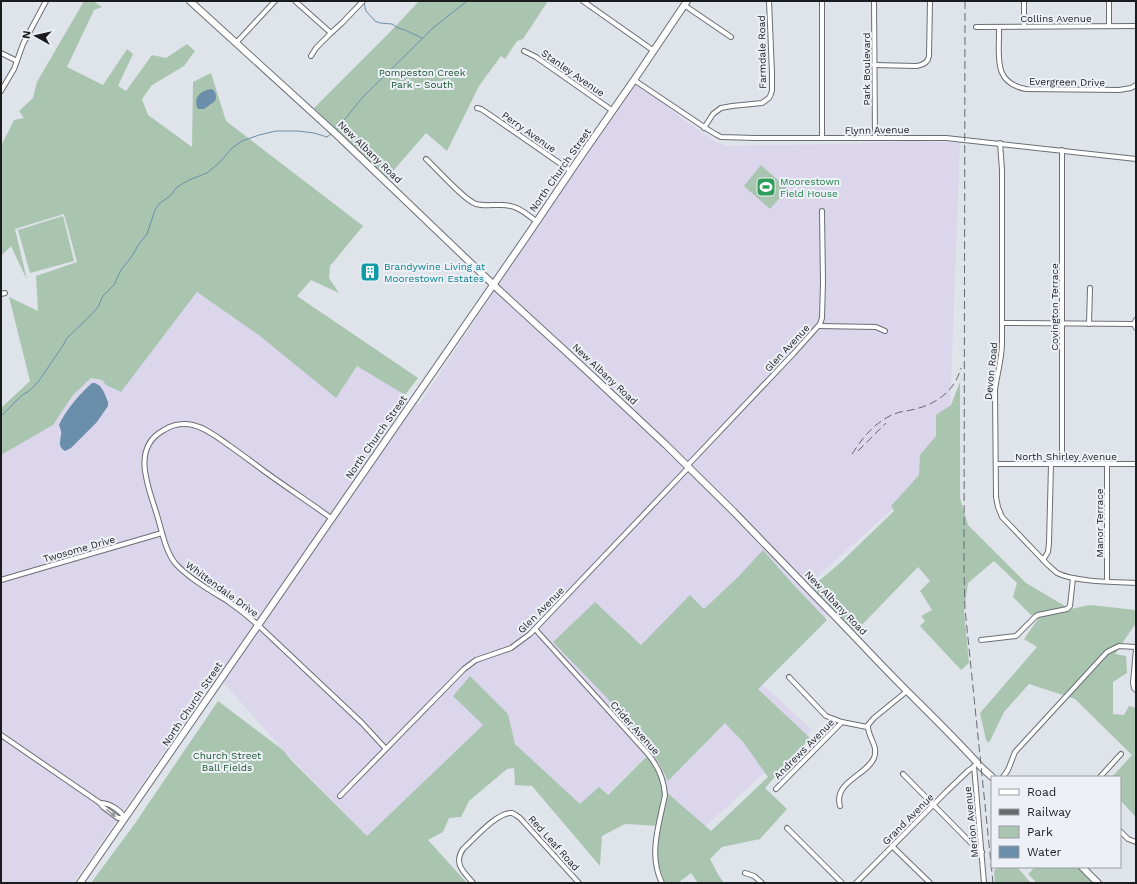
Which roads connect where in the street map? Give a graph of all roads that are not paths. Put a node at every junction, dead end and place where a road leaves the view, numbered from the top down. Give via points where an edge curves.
1 (46, 1) edge
2 (190, 1) edge
3 (275, 1) edge
4 (295, 1) edge
5 (363, 1) edge
6 (583, 1) edge
7 (769, 1) edge
8 (822, 1) edge
9 (874, 1) edge
10 (930, 1) edge
11 (1024, 1) edge
12 (1109, 1) edge
13 (686, 3) edge
14 (1024, 26) junction
15 (1109, 26) junction
16 (1136, 26) edge
17 (976, 27) dead end
18 (999, 27) junction
19 (331, 32) junction
20 (731, 37) dead end
21 (236, 43) junction
22 (524, 51) dead end
23 (654, 51) junction
24 (1, 53) edge
25 (311, 56) dead end
26 (17, 61) junction
27 (874, 65) junction
28 (634, 80) junction
29 (1136, 85) edge
30 (1, 91) edge
31 (477, 108) dead end
32 (613, 110) junction
33 (704, 128) junction
34 (822, 138) junction
35 (875, 138) junction
36 (1000, 143) junction
37 (1062, 150) junction
38 (426, 159) dead end
39 (1136, 159) edge
40 (571, 172) junction
41 (822, 211) dead end
42 (536, 221) junction
43 (493, 284) junction
44 (1090, 288) dead end
45 (1002, 323) junction
46 (1062, 324) junction
47 (1089, 324) junction
48 (1135, 324) edge
49 (819, 326) junction
50 (885, 331) dead end
51 (996, 464) junction
52 (1050, 464) junction
53 (1062, 464) junction
54 (1107, 464) junction
55 (1136, 464) edge
56 (688, 466) junction
57 (331, 518) junction
58 (162, 533) junction
59 (1043, 560) junction
60 (1073, 578) junction
61 (1, 580) edge
62 (1107, 581) junction
63 (1136, 583) edge
64 (258, 625) junction
65 (535, 629) junction
66 (981, 640) dead end
67 (1136, 648) edge
68 (789, 677) dead end
69 (1136, 690) edge
70 (907, 691) junction
71 (842, 722) junction
72 (867, 727) junction
73 (1, 735) edge
74 (386, 748) junction
75 (1120, 754) dead end
76 (974, 759) junction
77 (974, 767) junction
78 (903, 774) dead end
79 (991, 776) edge
80 (1004, 776) edge
81 (1101, 776) edge
82 (776, 789) dead end
83 (340, 796) dead end
84 (933, 805) junction
85 (840, 806) dead end
86 (125, 818) junction
87 (787, 828) dead end
88 (1121, 832) edge
89 (1136, 842) edge
90 (892, 846) junction
91 (982, 852) junction
92 (1083, 868) edge
93 (746, 873) dead end
94 (80, 883) edge
95 (473, 883) edge
96 (579, 883) edge
97 (662, 883) edge
98 (762, 883) edge
99 (842, 883) edge
100 (856, 883) edge
101 (930, 883) edge
102 (984, 883) edge
103 (1098, 883) edge

1 - 26 street
2 - 21 main road, New Albany Road
3 - 21 street
4 - 19 street
5 - 19 street
6 - 23 street
7 - 33 street, Farmdale Road via 772,85 769,98 762,103 721,108
8 - 34 street
9 - 27 street, Park Boulevard
10 - 27 street via 927,61 917,66
11 - 14 street
12 - 15 street
13 - 20 street
13 - 23 main road, North Church Street
14 - 15 street, Collins Avenue
14 - 18 street, Collins Avenue
15 - 16 street, Collins Avenue
17 - 18 street, Collins Avenue
18 - 29 street, Evergreen Drive via 999,66 1004,78 1013,86 1026,90 1126,90
19 - 25 street
21 - 43 main road, New Albany Road via 336,134
22 - 32 street, Stanley Avenue
23 - 28 main road, North Church Street
24 - 26 street
26 - 30 street
27 - 35 street, Park Boulevard
28 - 32 main road, North Church Street
28 - 33 street, Flynn Avenue
31 - 40 street, Perry Avenue
32 - 40 main road, North Church Street
33 - 34 street, Flynn Avenue via 717,136 728,137
34 - 35 street, Flynn Avenue
35 - 36 street, Flynn Avenue via 946,138
36 - 37 street, Flynn Avenue
36 - 45 street, Devon Road
37 - 39 street, Flynn Avenue
37 - 46 street, Covington Terrace
38 - 42 street via 475,204 513,206
40 - 42 main road, North Church Street
41 - 49 street, Glen Avenue via 822,321
42 - 43 main road, North Church Street
43 - 56 main road, New Albany Road
43 - 57 main road, North Church Street
44 - 47 street
45 - 46 street
45 - 51 street, Devon Road via 1002,355 995,390
46 - 47 street
46 - 53 street, Covington Terrace
47 - 48 street
49 - 50 street via 876,327
49 - 56 street, Glen Avenue
51 - 52 street, North Shirley Avenue
51 - 59 street, Devon Road via 996,497 1002,517
52 - 53 street, North Shirley Avenue
52 - 59 street via 1049,543 1048,552
53 - 54 street, North Shirley Avenue
54 - 55 street, North Shirley Avenue
54 - 62 street, Manor Terrace
56 - 65 street, Glen Avenue
56 - 70 main road, New Albany Road via 832,611
57 - 58 street, Whittendale Drive via 207,431 194,425 180,425 167,428 157,435 149,445 144,458 146,480
57 - 64 main road, North Church Street
58 - 61 street, Twosome Drive
58 - 64 street, Whittendale Drive via 168,552 180,568
59 - 60 street, Devon Road via 1057,573
60 - 62 street, Devon Road
60 - 66 street via 1070,606 1067,609 1038,615 1016,636
62 - 63 street, Devon Road
64 - 74 street, Whittendale Drive
64 - 86 main road, North Church Street
65 - 74 street, Glen Avenue via 511,648 469,664
65 - 97 street, Crider Avenue via 648,754 659,770 665,796 655,842 655,857
67 - 69 street via 1133,683
67 - 80 street via 1119,646 1107,652 1015,752
68 - 71 street via 826,716
70 - 72 street via 874,718
70 - 76 main road, New Albany Road
71 - 72 street, Andrews Avenue
71 - 82 street, Andrews Avenue
72 - 85 street via 875,748 874,759 842,789
73 - 86 street via 118,818
74 - 83 street, Glen Avenue
75 - 81 street
76 - 77 street, Merion Avenue
76 - 79 main road, New Albany Road
77 - 84 street, Grand Avenue
77 - 91 street, Merion Avenue
78 - 84 street
84 - 90 street, Grand Avenue
84 - 91 street
86 - 94 main road, North Church Street
87 - 99 street
88 - 89 street
90 - 100 street, Grand Avenue
90 - 101 street
91 - 102 street, Merion Avenue
92 - 103 main road
93 - 98 street
95 - 96 street, Red Leaf Road via 459,864 460,853 491,823 506,814 514,814 524,822

